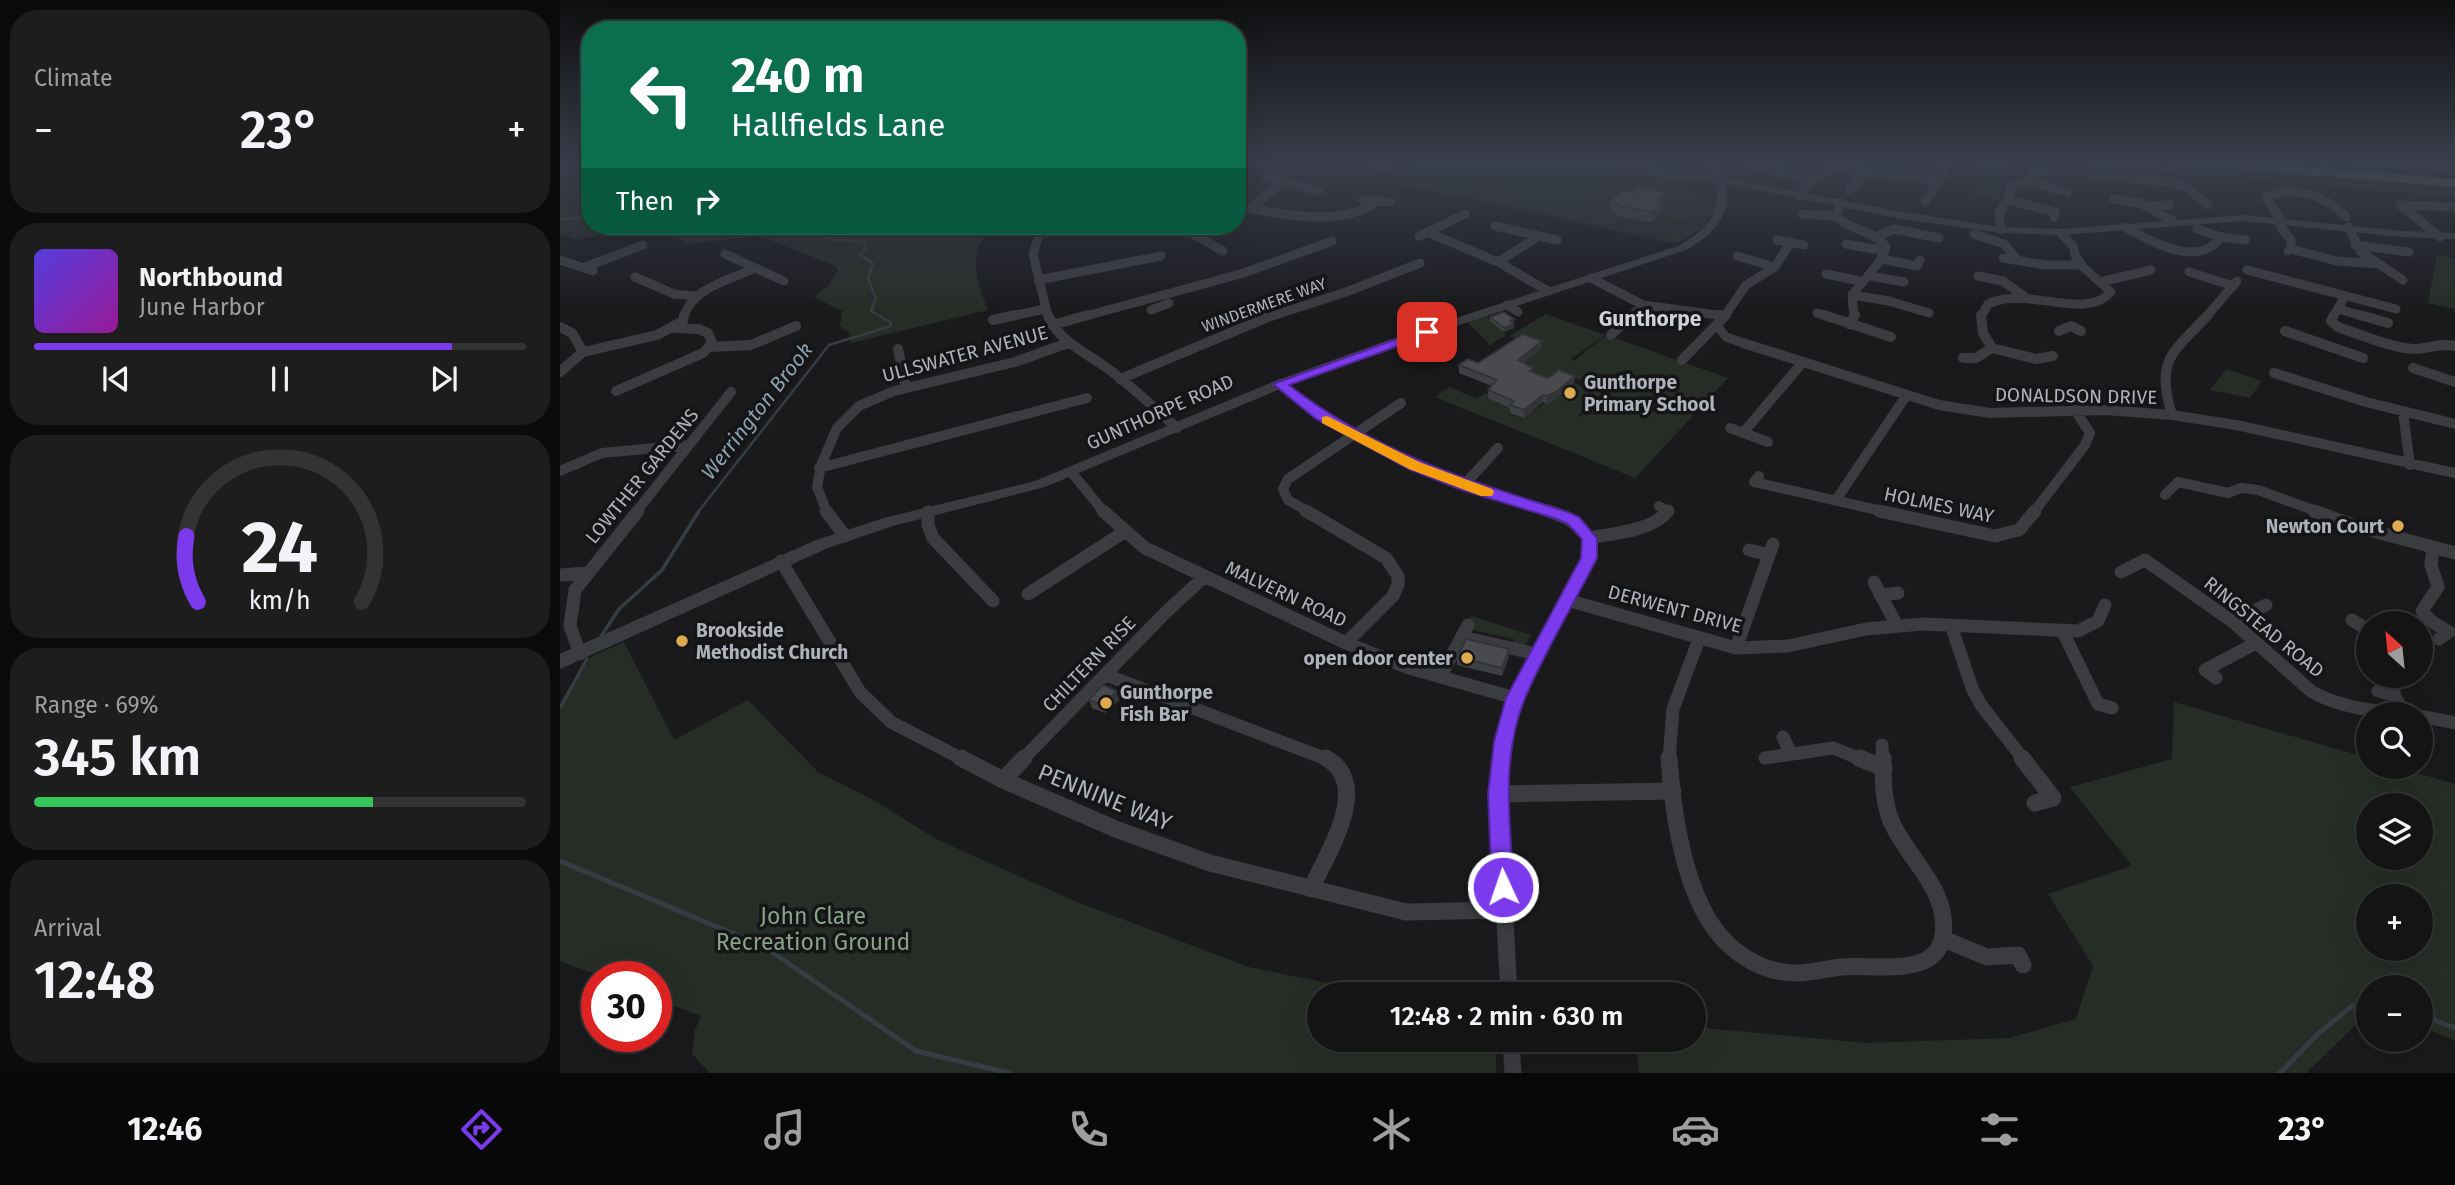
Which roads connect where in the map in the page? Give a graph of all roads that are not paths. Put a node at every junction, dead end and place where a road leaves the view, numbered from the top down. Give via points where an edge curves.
1 (1291, 212) edge
2 (1355, 212) edge
3 (1719, 212) edge
4 (1837, 212) edge
5 (1889, 212) edge
6 (2000, 212) edge
7 (2054, 212) edge
8 (2158, 212) edge
9 (2274, 212) edge
10 (2339, 212) edge
11 (2409, 212) edge
12 (1802, 214) dead end
13 (1836, 216) junction
14 (1463, 217) dead end
15 (2054, 217) dead end
16 (2173, 221) junction
17 (2347, 222) junction
18 (2281, 223) junction
19 (1495, 226) dead end
20 (2125, 227) junction
21 (2197, 229) dead end
22 (2001, 230) junction
23 (2061, 233) junction
24 (1423, 234) joint
25 (1974, 234) dead end
26 (1042, 235) edge
27 (1195, 235) edge
28 (1539, 236) junction
29 (2455, 236) edge
30 (1875, 237) junction
31 (2440, 237) junction
32 (1939, 238) dead end
33 (2221, 239) junction
34 (1557, 240) dead end
35 (1777, 240) dead end
36 (2246, 240) dead end
37 (1332, 241) dead end
38 (1790, 243) junction
39 (1846, 244) dead end
40 (2356, 244) junction
41 (1804, 245) dead end
42 (2231, 245) dead end
43 (640, 248) dead end
44 (2290, 250) joint
45 (1223, 251) dead end
46 (2409, 252) dead end
47 (727, 255) joint
48 (1883, 255) junction
49 (1161, 256) dead end
50 (1737, 256) dead end
51 (2003, 258) dead end
52 (2016, 258) junction
53 (560, 260) edge
54 (1920, 260) dead end
55 (715, 262) dead end
56 (1499, 262) junction
57 (1420, 263) dead end
58 (2376, 264) junction
59 (2080, 265) junction
60 (1775, 267) junction
61 (755, 268) junction
62 (2151, 270) dead end
63 (2247, 270) dead end
64 (2189, 272) dead end
65 (1826, 274) dead end
66 (1870, 276) junction
67 (1978, 276) dead end
68 (635, 277) dead end
69 (1591, 278) junction
70 (789, 279) joint
71 (1038, 280) junction
72 (2403, 280) dead end
73 (1860, 281) junction
74 (2104, 281) junction
75 (1904, 282) dead end
76 (2235, 284) joint
77 (771, 286) dead end
78 (1548, 291) junction
79 (1853, 295) junction
80 (695, 296) junction
81 (2345, 296) junction
82 (2025, 297) junction
83 (1153, 298) junction
84 (2068, 304) junction
85 (1643, 305) junction
86 (1160, 306) dead end
87 (1045, 309) junction
88 (2396, 309) dead end
89 (1817, 313) dead end
90 (1929, 313) dead end
91 (2332, 313) junction
92 (1722, 319) junction
93 (993, 320) dead end
94 (1849, 324) junction
95 (2388, 324) dead end
96 (1052, 325) junction
97 (796, 326) dead end
98 (560, 327) edge
99 (675, 328) junction
100 (2344, 329) junction
101 (2059, 331) dead end
102 (2285, 331) dead end
103 (1611, 335) dead end
104 (1891, 337) dead end
105 (1068, 343) junction
106 (1743, 343) joint
107 (2333, 346) junction
108 (2455, 346) edge
109 (710, 347) junction
110 (1992, 348) junction
111 (583, 352) junction
112 (903, 354) dead end
113 (2053, 356) dead end
114 (2363, 358) dead end
115 (1963, 359) dead end
116 (1682, 360) dead end
117 (1802, 363) junction
118 (2413, 369) dead end
119 (560, 372) edge
120 (2274, 373) dead end
121 (1120, 379) junction
122 (2455, 382) edge
123 (1280, 384) junction
124 (622, 386) dead end
125 (906, 388) junction
126 (732, 396) dead end
127 (1906, 396) junction
128 (1087, 398) dead end
129 (1401, 403) dead end
130 (2075, 410) junction
131 (2403, 412) junction
132 (2172, 415) junction
133 (2455, 424) edge
134 (1177, 428) junction
135 (1730, 428) dead end
136 (1743, 433) junction
137 (1353, 435) junction
138 (1768, 442) dead end
139 (689, 445) junction
140 (1498, 447) dead end
141 (2410, 464) junction
142 (819, 468) junction
143 (560, 471) edge
144 (1072, 473) junction
145 (2455, 473) edge
146 (1759, 476) dead end
147 (1464, 485) junction
148 (2198, 486) joint
149 (2165, 495) dead end
150 (1836, 500) junction
151 (1659, 506) dead end
152 (928, 512) junction
153 (1124, 532) junction
154 (845, 536) junction
155 (1590, 538) junction
156 (2433, 548) junction
157 (1749, 550) dead end
158 (2455, 553) edge
159 (781, 561) junction
160 (2121, 572) dead end
161 (586, 573) junction
162 (560, 575) edge
163 (1204, 577) junction
164 (1898, 593) dead end
165 (1028, 594) dead end
166 (1567, 600) junction
167 (993, 601) dead end
168 (2105, 605) dead end
169 (2266, 605) dead end
170 (2352, 620) dead end
171 (2232, 622) junction
172 (2356, 622) edge
173 (1951, 625) junction
174 (1897, 626) junction
175 (2063, 632) junction
176 (1699, 639) junction
177 (2439, 639) dead end
178 (1346, 643) junction
179 (2256, 643) junction
180 (1736, 648) junction
181 (580, 654) junction
182 (1536, 654) junction
183 (560, 662) edge
184 (1106, 675) junction
185 (1440, 677) junction
186 (2216, 678) dead end
187 (2394, 688) edge
188 (2378, 691) dead end
189 (2394, 695) junction
190 (1515, 698) junction
191 (2398, 702) edge
192 (2112, 708) dead end
193 (2356, 709) edge
194 (2433, 719) edge
195 (2455, 723) edge
196 (1783, 737) dead end
197 (1882, 745) dead end
198 (1791, 754) junction
199 (1765, 758) dead end
200 (1884, 768) junction
201 (1003, 780) junction
202 (1673, 791) junction
203 (1498, 794) junction
204 (2035, 803) dead end
205 (1311, 889) junction
206 (1504, 910) junction
207 (1943, 939) junction
208 (2023, 965) dead end
209 (1508, 982) edge
210 (1512, 1052) edge
211 (1513, 1073) edge

1 - 2 street via 1339,217
3 - 69 street, GUNTHORPE ROAD via 1703,235 1664,255
4 - 13 street
5 - 22 street
6 - 22 street
7 - 15 street
8 - 16 street
9 - 18 street
10 - 17 street
11 - 31 street
12 - 13 street
13 - 30 street via 1851,229
14 - 24 street
16 - 18 street via 2219,218
16 - 20 street
17 - 18 street
17 - 31 street
17 - 40 street
18 - 44 street via 2291,240
19 - 28 street
20 - 23 street
20 - 33 street via 2157,244 2188,251 2210,250
21 - 33 street
22 - 23 street
23 - 59 street via 2074,247
24 - 56 street
25 - 52 street via 2006,244
26 - 71 street via 1033,254
27 - 45 street
28 - 34 street
28 - 56 street
29 - 31 street
30 - 32 street via 1894,229
30 - 48 street via 1883,241
33 - 36 street
33 - 42 street
35 - 38 street
37 - 83 street via 1244,273
38 - 41 street
38 - 60 street
39 - 48 street
40 - 46 street
40 - 58 street
43 - 53 street via 589,269
44 - 58 street
47 - 55 street
47 - 61 street
48 - 54 street via 1917,266
48 - 66 street
49 - 71 street
50 - 60 street
51 - 52 street
52 - 59 street via 2045,265
56 - 78 street
57 - 121 street, WINDERMERE WAY via 1262,319
58 - 72 street
59 - 74 street
60 - 92 street via 1750,282
61 - 70 street
61 - 80 street
62 - 74 street
63 - 81 street
64 - 76 street
65 - 73 street
66 - 73 street
66 - 75 street
67 - 82 street via 1991,275 2008,282
68 - 80 street via 674,294
69 - 78 street, GUNTHORPE ROAD
69 - 85 street
70 - 77 street
71 - 87 street
73 - 79 street
74 - 84 street via 2111,292 2103,300
76 - 132 street via 2164,370
78 - 123 street, GUNTHORPE ROAD via 1513,308
79 - 90 street
79 - 94 street via 1857,310
80 - 99 street
81 - 88 street
81 - 91 street
82 - 84 street
82 - 110 street via 2001,299 1981,309 1982,334
83 - 86 street
83 - 96 street
84 - 101 street via 2076,328
85 - 92 street
85 - 103 street
87 - 93 street via 1005,313
87 - 96 street
89 - 94 street
91 - 95 street
91 - 100 street via 2333,324
92 - 106 street via 1718,327 1722,334
92 - 116 street
94 - 104 street
96 - 105 street
97 - 109 street via 751,345
98 - 111 street via 572,333
99 - 109 street via 708,333
99 - 111 street
100 - 107 street
100 - 108 street via 2406,348 2424,349 2438,342
102 - 107 street
105 - 121 street
105 - 125 street, ULLSWATER AVENUE
106 - 117 street, DONALDSON DRIVE
107 - 114 street
109 - 124 street
110 - 113 street via 2036,359
110 - 115 street via 1976,358
111 - 119 street
112 - 125 street
117 - 127 street, DONALDSON DRIVE
117 - 136 street
118 - 122 street
120 - 131 street
121 - 134 street
123 - 134 street, GUNTHORPE ROAD
123 - 137 street
125 - 142 street, ULLSWATER AVENUE via 867,401 845,418 830,439
126 - 139 street, LOWTHER GARDENS
127 - 130 street, DONALDSON DRIVE via 1990,413
127 - 150 street
128 - 142 street
129 - 137 street
130 - 132 street, DONALDSON DRIVE
130 - 150 street, HOLMES WAY via 2090,433 2085,445 2013,534 1990,536
131 - 133 street
131 - 141 street
132 - 141 street, DONALDSON DRIVE
134 - 144 street, GUNTHORPE ROAD
135 - 136 street
136 - 138 street
137 - 147 street
137 - 178 street via 1288,479 1283,489 1288,500 1386,558 1398,572 1399,588
139 - 143 street via 614,451
139 - 161 street, LOWTHER GARDENS
140 - 147 street
141 - 145 street, DONALDSON DRIVE
142 - 154 street, ULLSWATER AVENUE via 816,495
144 - 152 street, GUNTHORPE ROAD
144 - 153 street, MALVERN ROAD
146 - 150 street, HOLMES WAY via 1754,482
147 - 155 street via 1562,515
148 - 149 street via 2178,482
148 - 156 street via 2231,493 2241,488 2258,490
151 - 155 street via 1669,511 1656,522
152 - 154 street, GUNTHORPE ROAD
152 - 167 street via 933,538
153 - 163 street, MALVERN ROAD via 1145,548
153 - 165 street
154 - 159 street, GUNTHORPE ROAD
155 - 166 street via 1589,558
156 - 158 street
156 - 177 street via 2431,565 2438,587 2422,611 2449,632
157 - 180 street via 1771,550
159 - 181 street, GUNTHORPE ROAD
159 - 201 street, PENNINE WAY via 860,692 891,722
160 - 171 street, RINGSTEAD ROAD via 2145,559
161 - 162 street
161 - 181 street, LOWTHER GARDENS via 575,590 570,611
163 - 178 street, MALVERN ROAD
163 - 184 street, CHILTERN RISE
164 - 174 street via 1877,589
166 - 176 street, DERWENT DRIVE
166 - 182 street
168 - 175 street, DERWENT DRIVE via 2090,627
169 - 171 street
170 - 172 street
171 - 179 street, RINGSTEAD ROAD
173 - 174 street, DERWENT DRIVE
173 - 175 street, DERWENT DRIVE
173 - 204 street via 1981,705 2053,798
174 - 180 street, DERWENT DRIVE via 1788,646
175 - 192 street via 2098,704
176 - 180 street, DERWENT DRIVE
176 - 202 street via 1676,694 1668,736
178 - 185 street, MALVERN ROAD
179 - 186 street via 2205,670
179 - 193 street, RINGSTEAD ROAD via 2312,692
181 - 183 street, GUNTHORPE ROAD
182 - 185 street via 1465,631
182 - 190 street
184 - 201 street, CHILTERN RISE
184 - 205 street via 1313,752 1338,766 1349,791
185 - 190 street, MALVERN ROAD
187 - 189 street
188 - 189 street
189 - 191 street
190 - 203 street
194 - 195 street
196 - 198 street
197 - 200 street
198 - 199 street
198 - 200 street via 1833,748
200 - 207 street via 1886,806 1892,822 1942,902
201 - 205 street, PENNINE WAY via 1118,830 1210,863
202 - 203 street
202 - 207 street via 1691,884 1701,908 1716,932 1769,970 1802,975 1843,967 1912,966 1936,951
203 - 206 street
205 - 206 street, PENNINE WAY via 1406,912
206 - 209 street
207 - 208 street via 1987,957 2018,955
210 - 211 street

